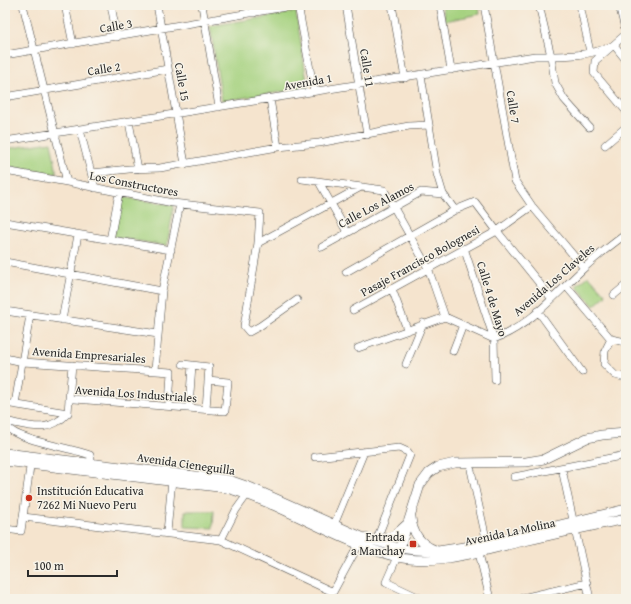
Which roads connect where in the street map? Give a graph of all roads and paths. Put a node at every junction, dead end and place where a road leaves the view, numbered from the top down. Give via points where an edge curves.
1 (23, 5) edge
2 (65, 5) edge
3 (112, 5) edge
4 (157, 5) edge
5 (202, 5) edge
6 (252, 5) edge
7 (297, 5) edge
8 (346, 5) edge
9 (392, 5) edge
10 (440, 5) edge
11 (484, 5) edge
12 (539, 5) edge
13 (580, 5) edge
14 (619, 5) edge
15 (254, 13) junction
16 (204, 22) junction
17 (161, 29) junction
18 (626, 33) edge
19 (117, 37) junction
20 (73, 44) junction
21 (614, 45) junction
22 (34, 49) junction
23 (590, 52) junction
24 (5, 55) edge
25 (551, 56) junction
26 (626, 60) edge
27 (495, 62) junction
28 (168, 69) junction
29 (451, 70) junction
30 (421, 75) junction
31 (405, 78) junction
32 (359, 84) junction
33 (44, 90) junction
34 (314, 91) junction
35 (5, 97) edge
36 (270, 99) junction
37 (219, 107) junction
38 (626, 111) edge
39 (176, 114) junction
40 (129, 122) junction
41 (429, 125) junction
42 (589, 127) dead end
43 (626, 127) edge
44 (80, 130) junction
45 (55, 134) junction
46 (367, 135) junction
47 (5, 141) edge
48 (605, 145) dead end
49 (278, 147) junction
50 (184, 164) junction
51 (138, 169) junction
52 (5, 171) edge
53 (92, 173) junction
54 (302, 179) dead end
55 (67, 182) junction
56 (318, 182) junction
57 (361, 187) junction
58 (95, 188) junction
59 (119, 193) junction
60 (442, 194) junction
61 (331, 203) junction
62 (180, 204) junction
63 (532, 206) junction
64 (394, 207) junction
65 (455, 210) junction
66 (5, 222) edge
67 (497, 231) junction
68 (347, 232) junction
69 (626, 234) edge
70 (78, 235) junction
71 (410, 237) junction
72 (110, 240) junction
73 (258, 243) junction
74 (322, 246) dead end
75 (464, 248) junction
76 (171, 250) junction
77 (5, 262) edge
78 (428, 268) junction
79 (584, 268) junction
80 (346, 272) dead end
81 (70, 274) junction
82 (626, 285) edge
83 (566, 286) junction
84 (392, 289) junction
85 (162, 291) junction
86 (614, 295) dead end
87 (552, 299) junction
88 (297, 300) dead end
89 (353, 310) dead end
90 (5, 311) edge
91 (538, 311) junction
92 (30, 315) junction
93 (445, 317) junction
94 (62, 320) junction
95 (423, 323) junction
96 (463, 325) junction
97 (407, 329) junction
98 (158, 334) junction
99 (494, 339) junction
100 (611, 339) junction
101 (626, 342) edge
102 (358, 348) dead end
103 (453, 351) dead end
104 (5, 358) edge
105 (23, 362) junction
106 (183, 364) dead end
107 (406, 364) dead end
108 (72, 365) junction
109 (192, 365) junction
110 (155, 370) junction
111 (582, 372) dead end
112 (626, 378) edge
113 (208, 380) junction
114 (495, 380) dead end
115 (69, 399) junction
116 (5, 403) edge
117 (15, 404) junction
118 (170, 406) junction
119 (189, 408) junction
120 (206, 409) junction
121 (68, 413) junction
122 (626, 433) edge
123 (364, 452) junction
124 (5, 453) edge
125 (626, 455) edge
126 (315, 457) dead end
127 (31, 460) junction
128 (5, 461) edge
129 (92, 463) junction
130 (562, 469) junction
131 (471, 470) dead end
132 (514, 477) dead end
133 (172, 480) junction
134 (250, 491) junction
135 (626, 509) edge
136 (412, 512) junction
137 (23, 517) junction
138 (626, 519) edge
139 (407, 524) junction
140 (334, 525) junction
141 (574, 525) junction
142 (5, 529) edge
143 (167, 532) junction
144 (221, 540) junction
145 (376, 541) junction
146 (487, 543) junction
147 (359, 544) junction
148 (478, 548) junction
149 (438, 551) junction
150 (398, 553) junction
151 (587, 583) junction
152 (422, 599) edge
153 (490, 599) edge
154 (518, 599) edge
155 (590, 599) edge

1 - 22 street
2 - 20 street
3 - 19 street
4 - 17 street, Calle 15
5 - 16 street
6 - 15 street
7 - 15 street, Calle 3
7 - 34 street
8 - 32 street, Calle 11
9 - 31 street
10 - 29 street
11 - 27 street, Calle 7
12 - 25 street
13 - 23 street
14 - 18 street
15 - 16 street, Calle 3
16 - 17 street, Calle 3
16 - 37 street
17 - 19 street, Calle 3
17 - 28 street, Calle 15
18 - 21 street
19 - 20 street, Calle 3
20 - 22 street, Calle 3
21 - 23 street, Avenida 1
21 - 26 street
21 - 38 street via 595,61 594,73
22 - 24 street, Calle 3
22 - 33 street
23 - 25 street, Avenida 1
25 - 27 street, Avenida 1
25 - 42 street via 558,88 564,99
27 - 29 street, Avenida 1
27 - 63 street, Calle 7 via 512,173
28 - 33 street, Calle 2
28 - 39 street, Calle 15
29 - 30 street, Avenida 1
30 - 31 street, Avenida 1
30 - 41 street
31 - 32 street, Avenida 1
32 - 34 street, Avenida 1
32 - 46 street, Calle 11
33 - 35 street
33 - 45 street
34 - 36 street, Avenida 1
36 - 37 street, Avenida 1
36 - 49 street
37 - 39 street, Avenida 1
39 - 40 street, Avenida 1
39 - 50 street, Calle 15
40 - 44 street, Avenida 1
40 - 51 street
41 - 46 street via 409,126
41 - 60 street
43 - 48 street
44 - 45 street, Avenida 1
44 - 53 street
45 - 47 street, Avenida 1
45 - 55 street
46 - 49 street
49 - 50 street
50 - 51 street
51 - 53 street
52 - 55 street, Los Constructores
53 - 58 street
54 - 56 street
55 - 58 street, Los Constructores
56 - 57 street
56 - 61 street
57 - 61 street
57 - 64 street via 383,189
58 - 59 street, Los Constructores
59 - 62 street, Los Constructores
59 - 72 street
60 - 64 street, Calle Los Alamos via 421,192
60 - 65 street
61 - 68 street
61 - 73 street
62 - 73 street, Los Constructores via 260,213
62 - 76 street
63 - 67 street, Pasaje Francisco Bolognesi
63 - 79 street, Calle 7
64 - 68 street, Calle Los Alamos
64 - 71 street
65 - 67 street via 475,202
65 - 71 street
66 - 70 street
67 - 75 street, Pasaje Francisco Bolognesi
67 - 87 street
68 - 74 street, Calle Los Alamos
69 - 79 street, Avenida Los Claveles
70 - 72 street
70 - 81 street
71 - 78 street
71 - 80 street
72 - 76 street
73 - 88 street via 244,326 249,332
75 - 78 street, Pasaje Francisco Bolognesi
75 - 99 street, Calle 4 de Mayo
76 - 85 street
77 - 81 street
78 - 84 street, Pasaje Francisco Bolognesi
78 - 93 street
79 - 83 street, Avenida Los Claveles
81 - 85 street
81 - 94 street
82 - 86 street
83 - 87 street, Avenida Los Claveles
83 - 100 street
84 - 89 street, Pasaje Francisco Bolognesi
84 - 97 street
85 - 98 street
87 - 91 street, Avenida Los Claveles
90 - 92 street
91 - 99 street, Avenida Los Claveles via 512,331
91 - 111 street
92 - 94 street
92 - 105 street
93 - 95 street
93 - 96 street
94 - 98 street
95 - 97 street
95 - 107 street
96 - 99 street
96 - 103 street
97 - 102 street
98 - 110 street
99 - 114 street, Calle 4 de Mayo
100 - 101 street
100 - 112 street via 605,351 604,364 615,374
104 - 105 street, Avenida Empresariales
105 - 108 street, Avenida Empresariales
105 - 117 street
106 - 109 street
108 - 110 street, Avenida Empresariales
108 - 115 street
109 - 113 street via 209,367
109 - 119 street
110 - 118 street, Avenida Empresariales via 171,372
113 - 120 street
113 - 120 street, Avenida Los Industriales via 228,382 225,411
115 - 118 street, Avenida Los Industriales
115 - 121 street, Avenida Los Industriales
116 - 117 street, Avenida Los Industriales
117 - 121 street, Avenida Los Industriales
118 - 119 street, Avenida Los Industriales
119 - 120 street, Avenida Los Industriales
121 - 129 street via 55,424 47,426 24,427 9,422 7,426 20,436 90,455
122 - 136 main road via 587,438 544,459 444,465 433,470 422,481
123 - 126 street
123 - 140 street
123 - 145 street via 399,448 410,455
124 - 127 main road, Avenida Cieneguilla
125 - 130 street
127 - 128 main road, Avenida Cieneguilla
127 - 129 main road, Avenida Cieneguilla
127 - 133 main road, Avenida Cieneguilla
127 - 137 street
129 - 134 main road, Avenida Cieneguilla via 229,480
130 - 132 street
130 - 141 street
131 - 146 street
133 - 134 main road, Avenida Cieneguilla
133 - 143 street
134 - 140 main road, Avenida Cieneguilla
134 - 144 street via 236,510
134 - 147 main road, Avenida Cieneguilla
135 - 141 main road, Avenida La Molina
136 - 139 main road
136 - 149 main road via 412,526 416,536 428,547
137 - 142 street via 21,532
137 - 143 street
138 - 141 main road, Avenida La Molina
139 - 145 main road via 389,538
139 - 150 main road
140 - 145 main road, Avenida Cieneguilla
141 - 146 main road, Avenida La Molina
141 - 148 main road, Avenida La Molina
141 - 151 street
143 - 144 street
144 - 147 street via 333,592
145 - 150 main road, Avenida Cieneguilla
146 - 148 main road, Avenida La Molina
147 - 150 main road, Avenida Cieneguilla
148 - 149 main road, Avenida La Molina
148 - 150 main road, Avenida La Molina via 428,559
148 - 153 street
149 - 150 main road, Avenida La Molina
150 - 152 street via 386,582
151 - 154 street
151 - 155 street

